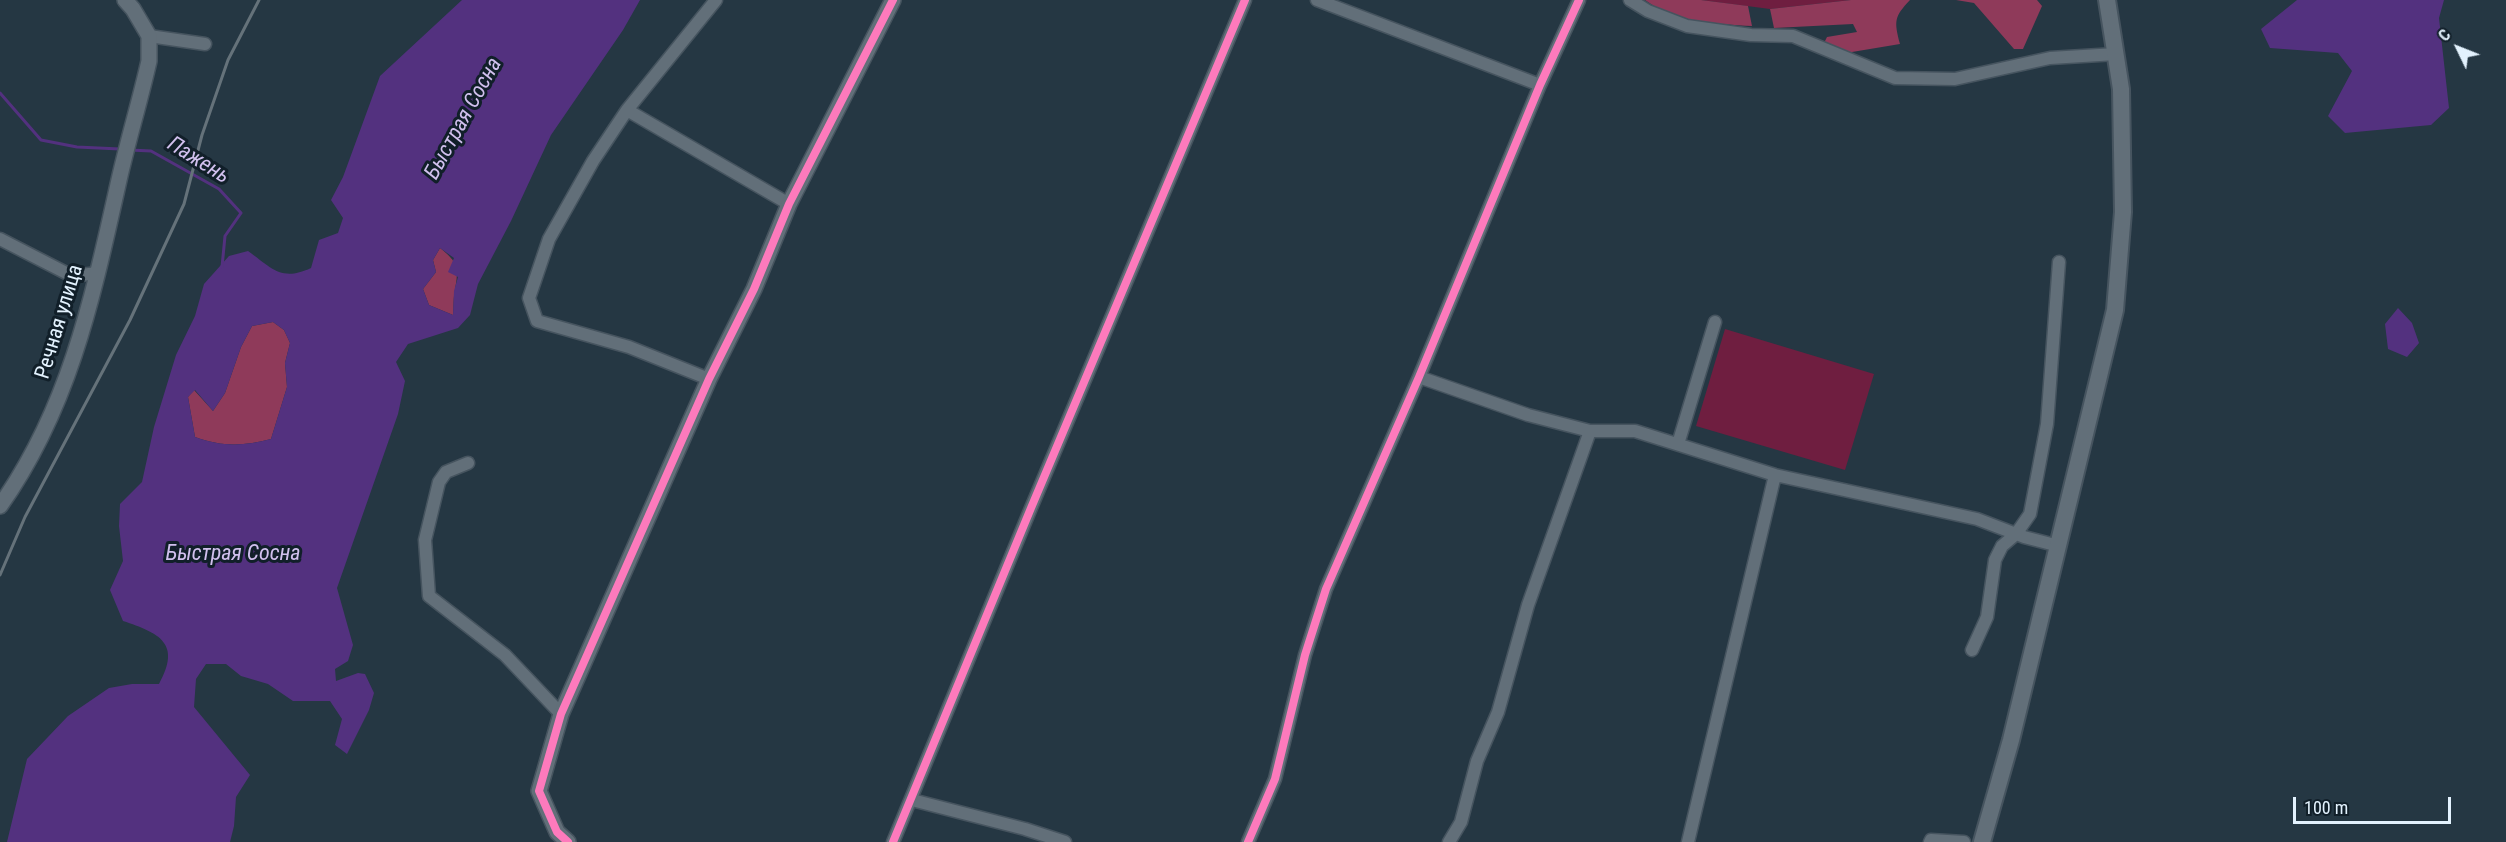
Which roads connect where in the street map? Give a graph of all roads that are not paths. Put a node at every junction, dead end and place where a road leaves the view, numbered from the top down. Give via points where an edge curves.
1 (716, 0) edge
2 (893, 0) edge
3 (1245, 0) edge
4 (1317, 0) edge
5 (1579, 0) edge
6 (1630, 0) edge
7 (2107, 0) edge
8 (132, 3) edge
9 (149, 36) junction
10 (205, 44) dead end
11 (2116, 54) junction
12 (1540, 85) junction
13 (627, 110) junction
14 (789, 204) junction
15 (0, 239) edge
16 (2060, 262) dead end
17 (98, 273) junction
18 (1715, 322) dead end
19 (1419, 377) junction
20 (709, 379) junction
21 (1590, 431) junction
22 (1678, 444) junction
23 (468, 463) dead end
24 (1775, 475) junction
25 (0, 506) edge
26 (2016, 534) junction
27 (2060, 546) junction
28 (1972, 650) dead end
29 (561, 714) junction
30 (912, 800) junction
31 (568, 842) edge
32 (893, 842) edge
33 (1065, 842) edge
34 (1248, 842) edge
35 (1449, 842) edge
36 (1688, 842) edge
37 (1930, 842) edge
38 (1964, 842) edge
39 (1982, 842) edge

1 - 13 street
2 - 14 street
3 - 30 street
4 - 12 street
5 - 12 street
6 - 11 street via 1687,26 1793,36 1895,78 1955,79 2050,58
7 - 11 main road
8 - 9 street
9 - 10 street
9 - 17 street, Речная улица via 148,61
11 - 27 main road via 2121,89 2124,212 2115,310
12 - 19 street
13 - 14 street
13 - 20 street via 549,239 529,298 537,321 629,347
14 - 20 street via 754,289
15 - 17 street via 72,276
16 - 26 street via 2047,424 2030,514
17 - 25 street, Речная улица via 79,346 48,426
18 - 22 street
19 - 21 street via 1527,415
19 - 34 street via 1326,589 1275,779
20 - 29 street
21 - 22 street via 1635,431
21 - 35 street via 1528,605 1461,822
22 - 24 street
23 - 29 street via 446,471 439,482 425,540 429,596 505,655
24 - 26 street via 1977,519
24 - 36 street
26 - 27 street
26 - 28 street via 2002,546 1995,560 1987,617
27 - 39 main road
29 - 31 street via 539,791 557,832
30 - 32 street
30 - 33 street
37 - 38 street

